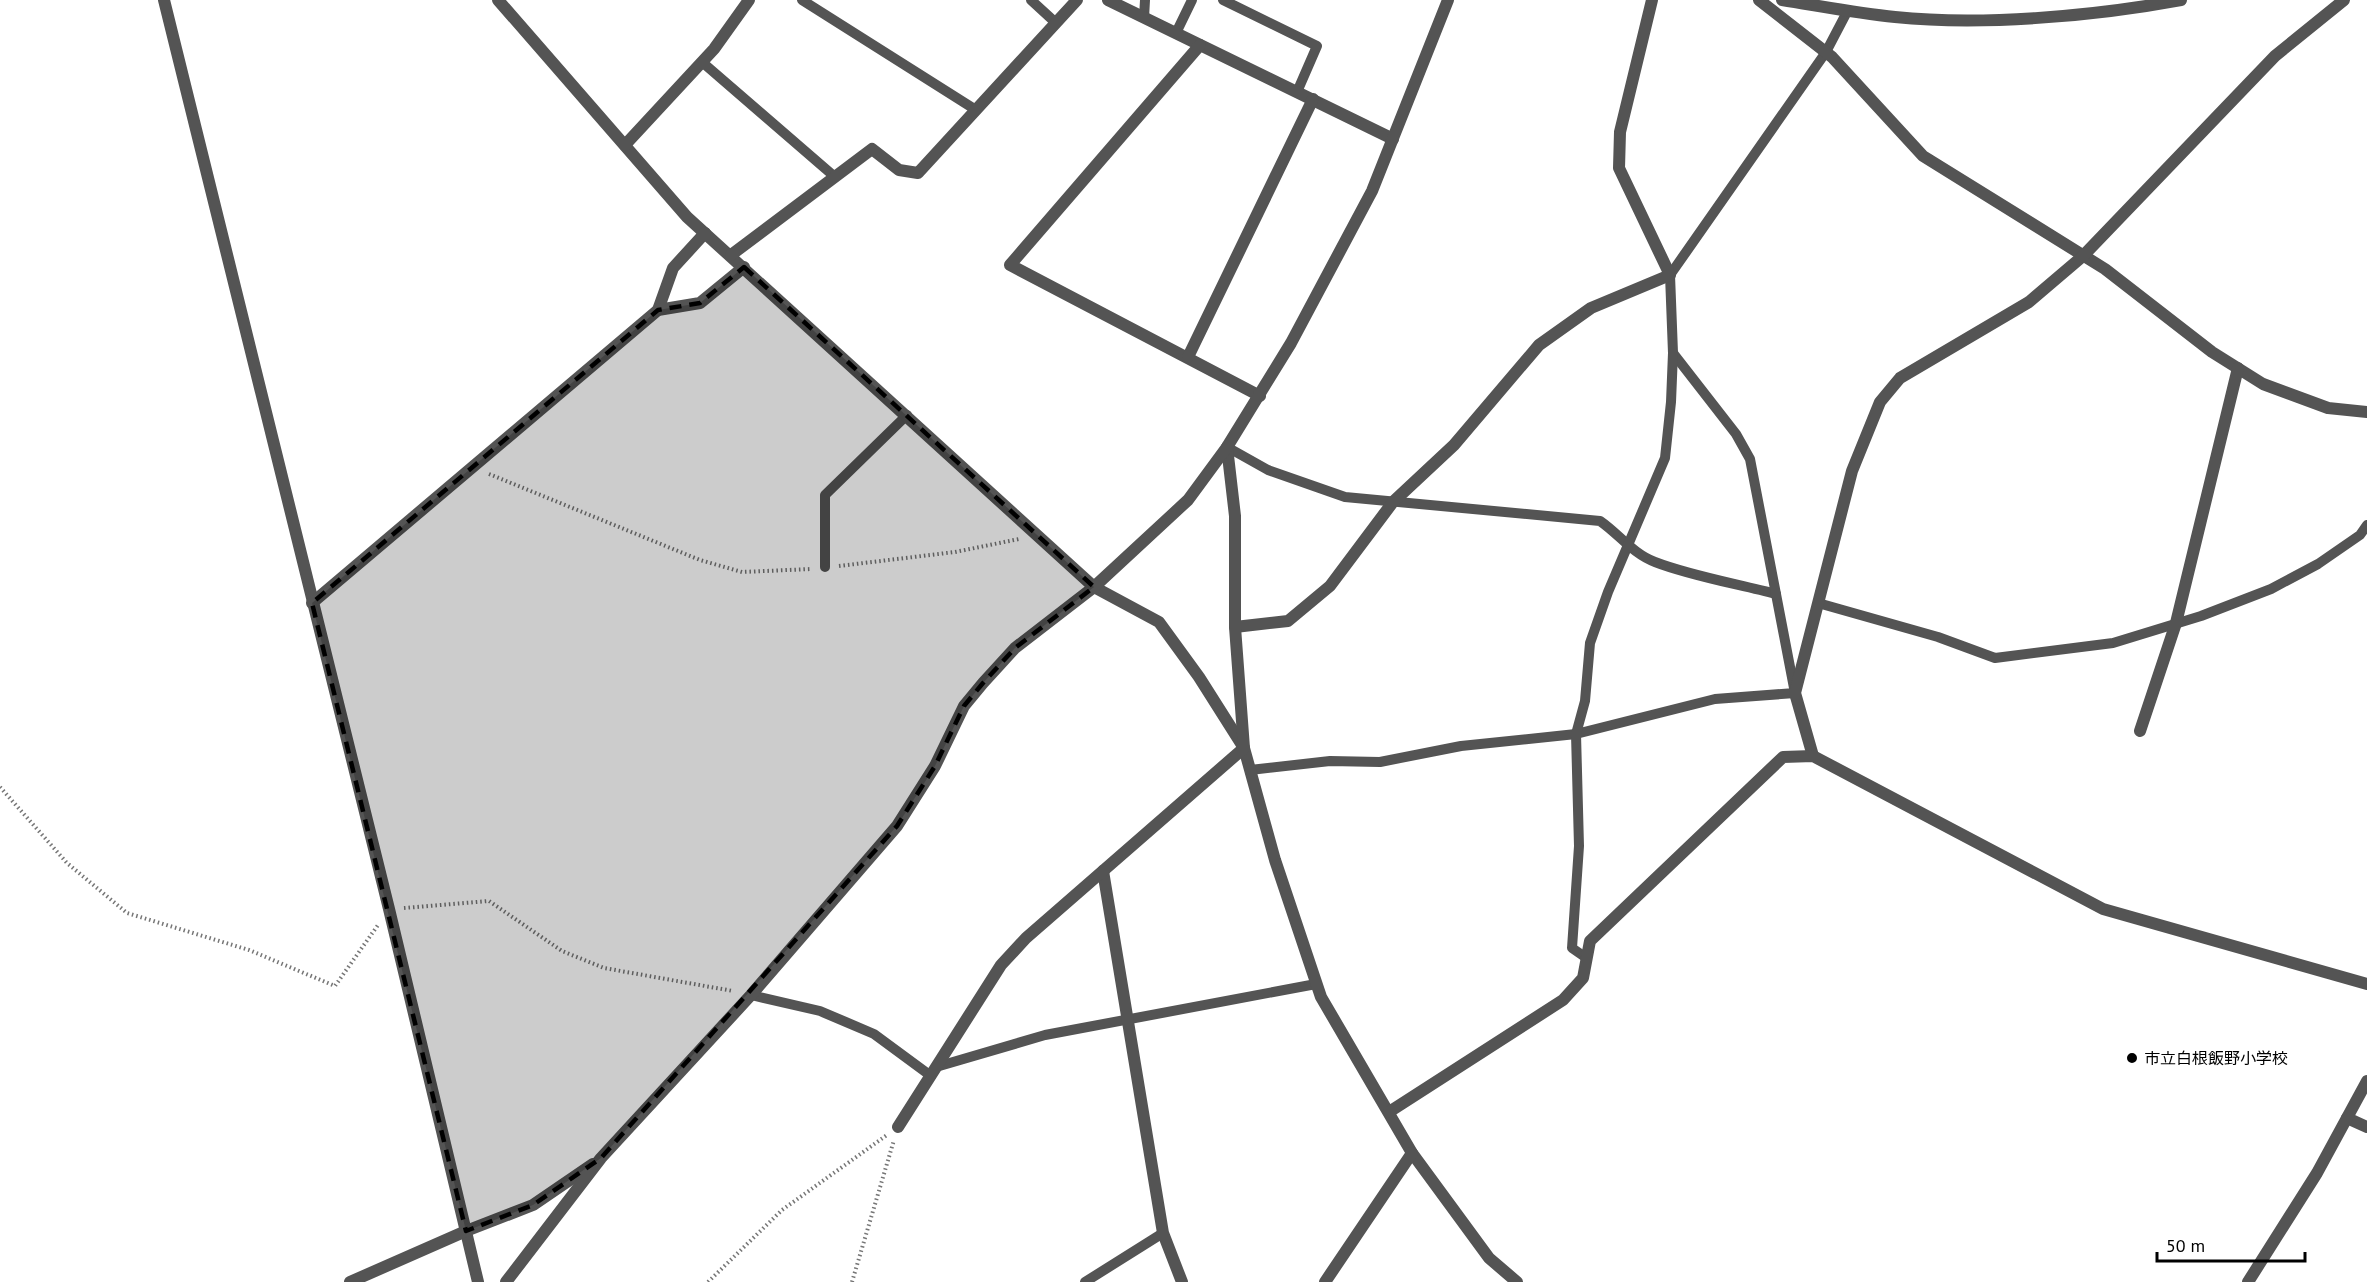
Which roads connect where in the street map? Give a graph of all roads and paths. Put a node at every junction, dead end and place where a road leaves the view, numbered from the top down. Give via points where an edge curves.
1 (164, 0) edge
2 (498, 0) edge
3 (748, 0) edge
4 (802, 0) edge
5 (1031, 0) edge
6 (1077, 0) edge
7 (1108, 0) edge
8 (1145, 0) edge
9 (1192, 0) edge
10 (1223, 0) edge
11 (1448, 0) edge
12 (1652, 0) edge
13 (1759, 0) edge
14 (1782, 0) edge
15 (2181, 0) edge
16 (2344, 0) edge
17 (1848, 10) junction
18 (1144, 18) junction
19 (1056, 23) junction
20 (1176, 33) junction
21 (1200, 45) junction
22 (1826, 52) junction
23 (702, 62) junction
24 (1297, 92) junction
25 (1313, 99) junction
26 (976, 110) junction
27 (1393, 139) junction
28 (625, 145) junction
29 (835, 177) junction
30 (705, 233) junction
31 (730, 255) junction
32 (2083, 256) junction
33 (744, 267) junction
34 (1670, 275) junction
35 (658, 310) junction
36 (1673, 353) junction
37 (1188, 357) junction
38 (2238, 368) junction
39 (1260, 396) junction
40 (2367, 412) edge
41 (907, 416) junction
42 (1227, 447) junction
43 (473, 467) junction
44 (1393, 502) junction
45 (2367, 525) edge
46 (1037, 535) junction
47 (1628, 546) junction
48 (825, 567) junction
49 (1094, 587) junction
50 (1776, 594) junction
51 (312, 603) junction
52 (1818, 603) junction
53 (2176, 623) junction
54 (1235, 627) junction
55 (1795, 693) junction
56 (2140, 730) dead end
57 (1576, 734) junction
58 (1244, 748) junction
59 (1813, 756) junction
60 (1250, 770) junction
61 (0, 787) edge
62 (1103, 870) junction
63 (389, 909) junction
64 (1585, 957) junction
65 (1316, 984) junction
66 (2367, 984) edge
67 (751, 995) junction
68 (1128, 1020) junction
69 (934, 1071) junction
70 (2367, 1080) edge
71 (1389, 1112) junction
72 (2347, 1118) junction
73 (898, 1127) junction
74 (2367, 1127) edge
75 (1412, 1153) junction
76 (602, 1158) junction
77 (466, 1231) junction
78 (1163, 1233) junction
79 (350, 1282) edge
80 (478, 1282) edge
81 (506, 1282) edge
82 (708, 1282) edge
83 (852, 1282) edge
84 (1085, 1282) edge
85 (1182, 1282) edge
86 (1325, 1282) edge
87 (1517, 1282) edge
88 (2248, 1282) edge

1 - 51 street
2 - 28 street
3 - 23 street
4 - 26 lane
5 - 19 lane
6 - 19 street
7 - 18 street
8 - 18 lane
9 - 20 lane
10 - 24 lane via 1317,46
11 - 27 street
12 - 34 street via 1620,132 1619,168
13 - 22 street
14 - 17 street
15 - 17 street via 2048,16 1962,20
16 - 32 street via 2275,56
17 - 22 lane
18 - 20 street
19 - 26 street
20 - 21 street
21 - 24 street
21 - 37 street via 1010,265
22 - 32 street via 1923,156
22 - 34 lane
23 - 28 street
23 - 29 lane
24 - 25 street
25 - 27 street
25 - 37 street
26 - 29 street via 918,173 899,170 872,150
27 - 39 street via 1372,190
28 - 30 street
29 - 31 street
30 - 31 street
30 - 35 street via 673,268
31 - 33 street
32 - 38 street
32 - 52 street via 2029,302 1900,378 1880,402 1852,471
33 - 35 street via 700,303
33 - 41 street
34 - 36 lane
34 - 44 street via 1591,308 1539,345 1454,445
35 - 43 street
36 - 47 lane via 1665,458
36 - 50 lane via 1736,434 1750,459
37 - 39 street
38 - 40 street via 2263,384 2328,408
38 - 53 street
39 - 42 street
41 - 46 street
41 - 48 lane via 825,495
42 - 44 lane via 1268,471 1345,497
42 - 49 street via 1188,500
42 - 54 street via 1234,516
43 - 48 path via 700,560 742,572
43 - 51 street
44 - 47 lane via 1600,521
44 - 54 street via 1330,586 1288,621
45 - 53 lane via 2360,535 2318,564 2271,589
46 - 48 path via 955,552
46 - 49 street
47 - 50 lane via 1654,562
47 - 57 lane via 1590,643 1585,701
49 - 58 street via 1159,622
49 - 67 street via 1015,648 983,683 964,706 935,766 897,826
50 - 55 lane
51 - 63 street
52 - 53 lane via 1938,637 1995,658 2113,643
52 - 55 street
53 - 56 street
54 - 58 street
55 - 57 lane via 1715,699
55 - 59 street
57 - 60 lane via 1461,746 1380,762 1330,761
57 - 64 lane via 1579,846 1572,948
58 - 60 street
58 - 62 street
59 - 64 street via 1783,757 1764,773 1590,941
59 - 66 street via 2103,909
60 - 65 street
61 - 63 path via 67,863 127,913 249,950 335,986
62 - 68 street
62 - 69 street via 1001,965
63 - 67 path via 489,901 562,951 604,968
63 - 77 street
64 - 71 street via 1583,978 1563,1000
65 - 68 lane
65 - 71 street
67 - 69 lane via 820,1011 874,1034
67 - 76 street
68 - 69 lane via 1045,1035
68 - 78 street
69 - 73 street
70 - 72 street
71 - 75 street
72 - 74 street
72 - 88 street via 2318,1173
73 - 82 path via 782,1210
73 - 83 path
75 - 86 street
75 - 87 street via 1489,1258
76 - 77 street via 534,1205
76 - 81 street
77 - 79 street
77 - 80 street
78 - 84 lane
78 - 85 street

